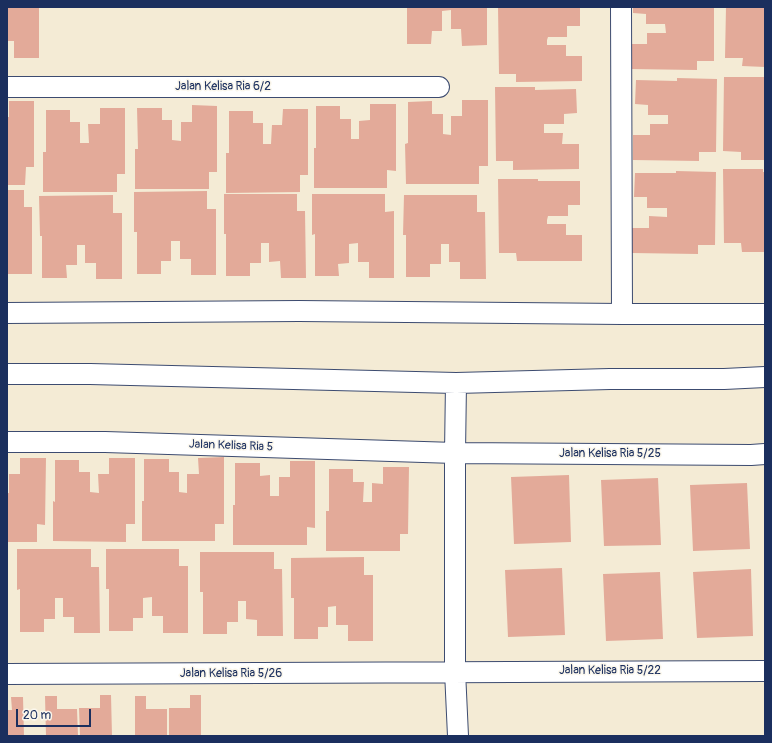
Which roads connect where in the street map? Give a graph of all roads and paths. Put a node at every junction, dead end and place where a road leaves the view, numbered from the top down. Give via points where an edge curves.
1 (621, 7) edge
2 (7, 87) edge
3 (439, 87) dead end
4 (7, 313) edge
5 (622, 314) junction
6 (765, 314) edge
7 (7, 374) edge
8 (765, 377) edge
9 (456, 383) junction
10 (7, 442) edge
11 (455, 453) junction
12 (765, 454) edge
13 (455, 671) junction
14 (765, 671) edge
15 (7, 674) edge
16 (458, 736) edge

1 - 5 street
2 - 3 street, Jalan Kelisa Ria 6/2
4 - 5 street via 299,311
5 - 6 street
7 - 9 street
8 - 9 street
9 - 11 street
10 - 11 street, Jalan Kelisa Ria 5 via 105,442
11 - 12 street, Jalan Kelisa Ria 5/25
11 - 13 street
13 - 14 street, Jalan Kelisa Ria 5/22
13 - 15 street, Jalan Kelisa Ria 5/26
13 - 16 street

